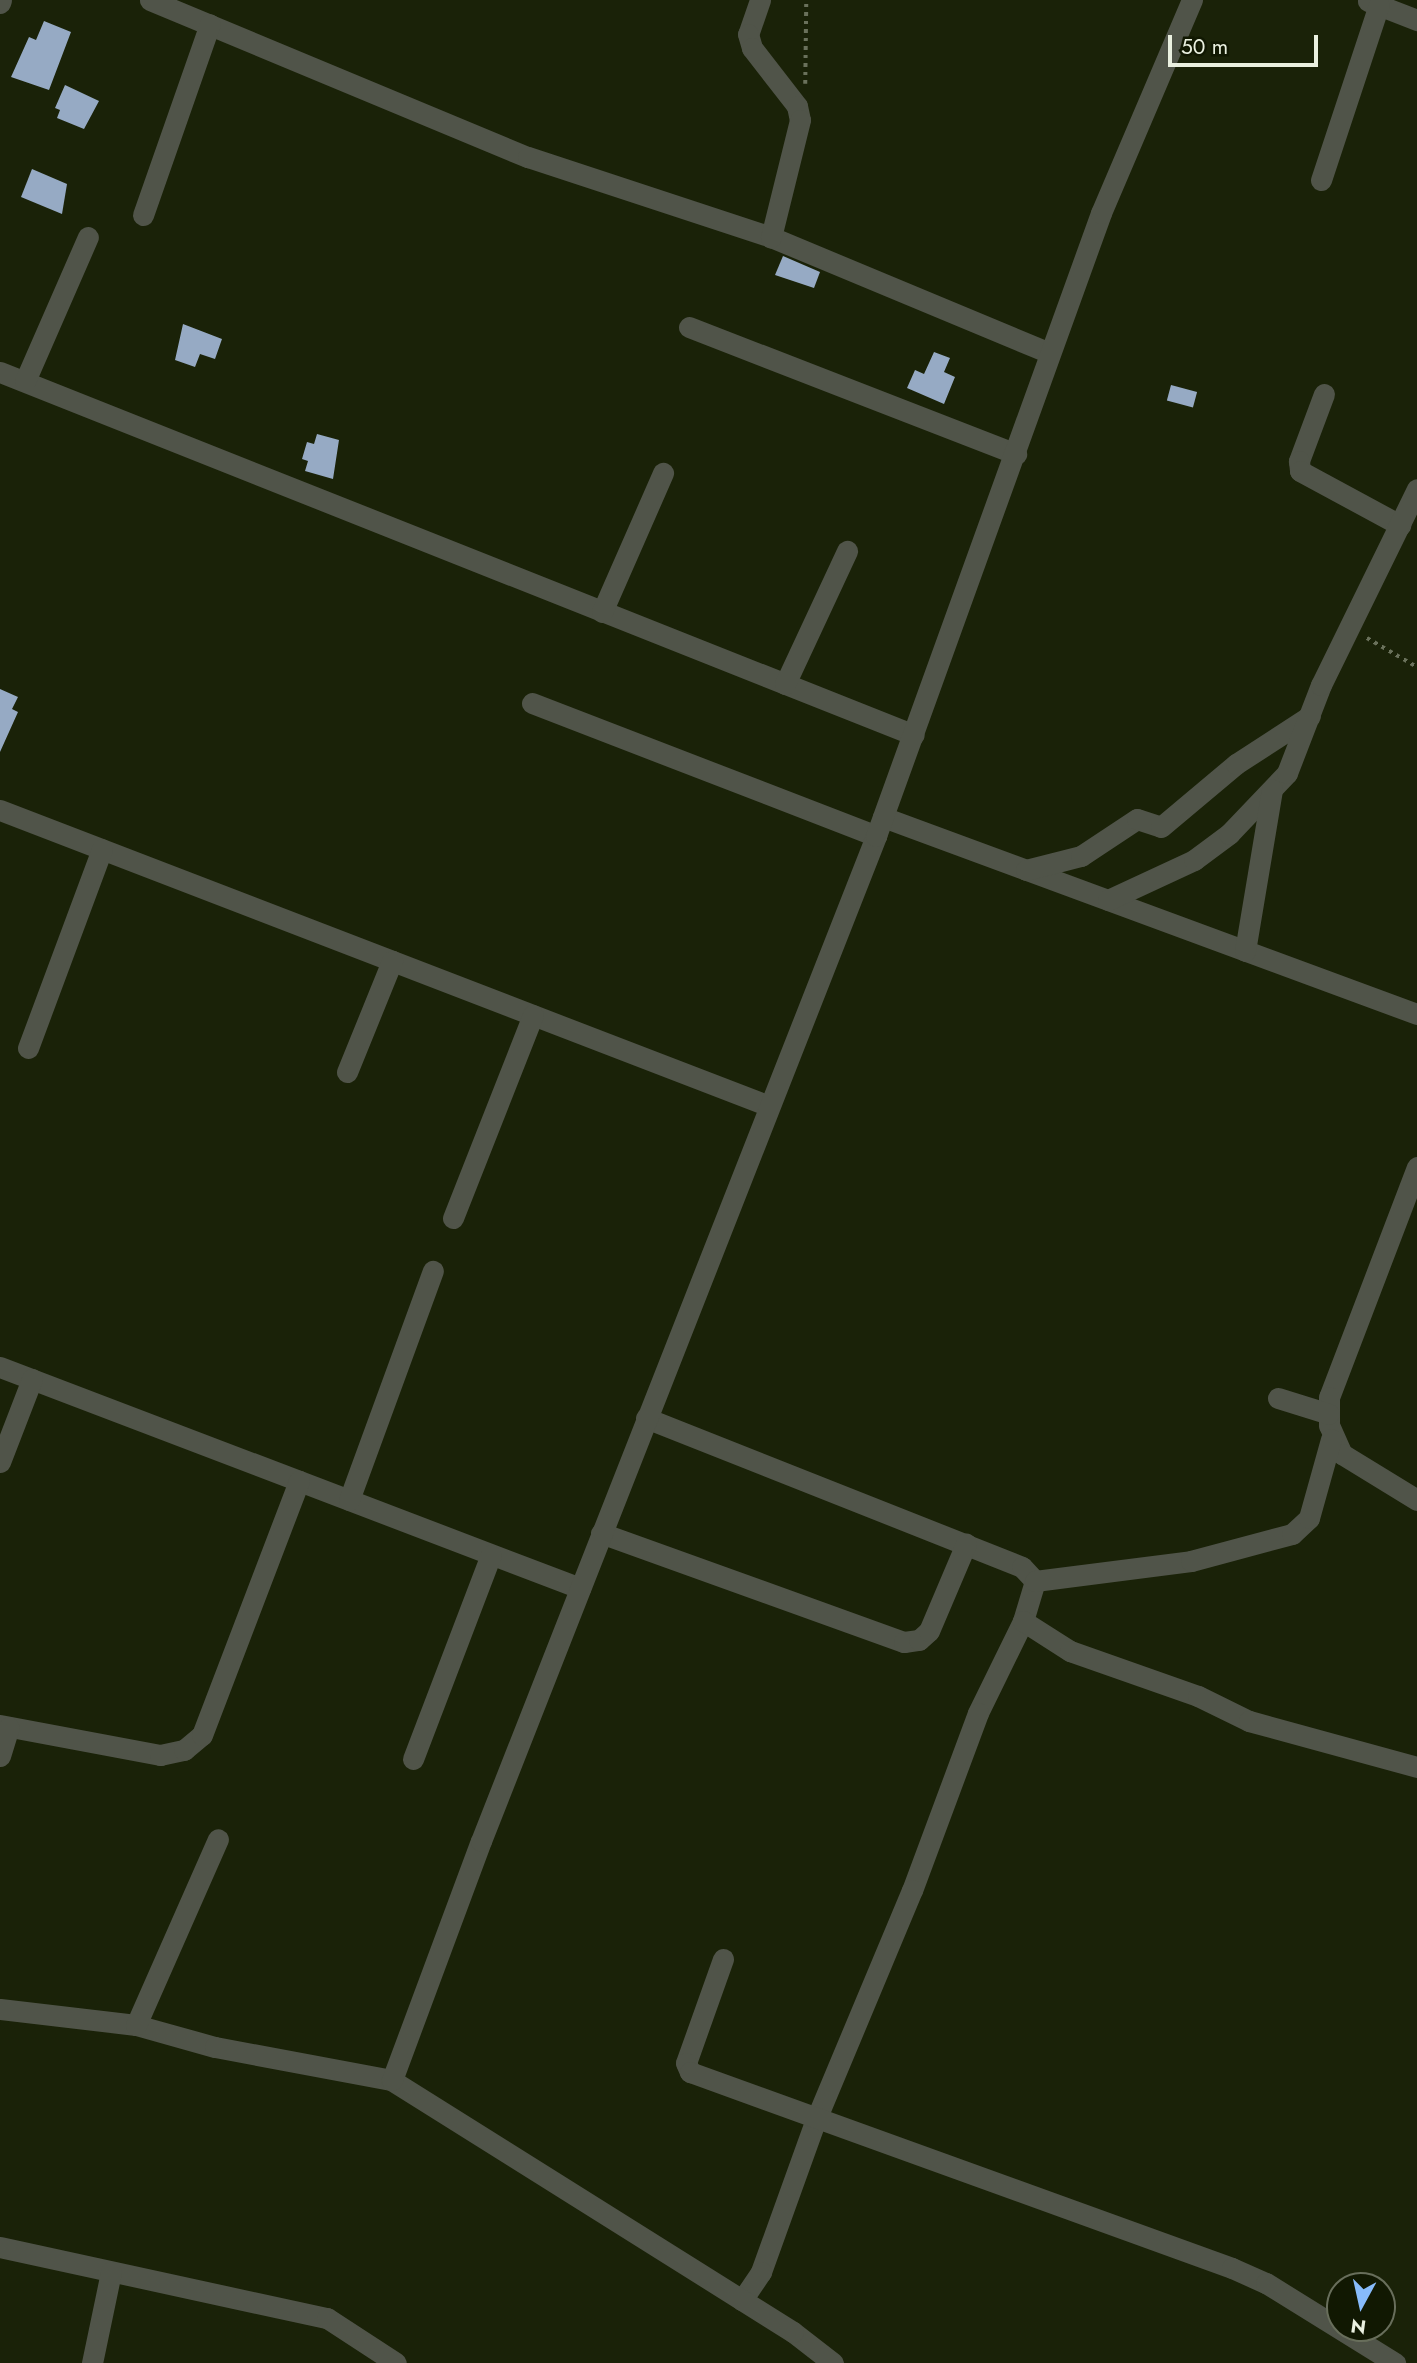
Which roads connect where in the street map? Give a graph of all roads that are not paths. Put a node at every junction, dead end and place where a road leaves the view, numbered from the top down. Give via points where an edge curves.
1 (150, 0) edge
2 (760, 0) edge
3 (1192, 0) edge
4 (1372, 3) edge
5 (205, 14) edge
6 (1417, 20) edge
7 (1321, 180) dead end
8 (143, 215) dead end
9 (88, 237) dead end
10 (771, 237) junction
11 (689, 327) dead end
12 (1049, 353) junction
13 (0, 372) edge
14 (25, 381) junction
15 (1324, 394) dead end
16 (1016, 454) junction
17 (663, 473) dead end
18 (1417, 489) edge
19 (1400, 525) junction
20 (847, 551) dead end
21 (602, 612) junction
22 (785, 684) junction
23 (532, 703) dead end
24 (1310, 716) junction
25 (914, 735) junction
26 (1272, 789) junction
27 (0, 810) edge
28 (879, 826) junction
29 (102, 849) junction
30 (1026, 870) junction
31 (1108, 900) junction
32 (1245, 951) junction
33 (392, 961) junction
34 (1417, 1014) edge
35 (533, 1015) junction
36 (28, 1048) dead end
37 (346, 1072) dead end
38 (769, 1106) junction
39 (1417, 1167) edge
40 (453, 1219) dead end
41 (433, 1270) dead end
42 (0, 1367) edge
43 (32, 1379) junction
44 (1278, 1398) dead end
45 (1329, 1414) junction
46 (646, 1418) junction
47 (1331, 1439) junction
48 (0, 1462) edge
49 (299, 1481) junction
50 (349, 1500) junction
51 (1417, 1500) edge
52 (601, 1533) junction
53 (966, 1544) junction
54 (491, 1555) junction
55 (1035, 1581) junction
56 (580, 1588) junction
57 (1023, 1621) junction
58 (4, 1726) edge
59 (0, 1756) edge
60 (413, 1759) dead end
61 (1417, 1767) edge
62 (218, 1839) dead end
63 (723, 1959) dead end
64 (0, 2009) edge
65 (136, 2025) junction
66 (392, 2080) junction
67 (816, 2119) junction
68 (0, 2247) edge
69 (111, 2272) junction
70 (742, 2301) junction
71 (92, 2363) edge
72 (396, 2363) edge
73 (833, 2363) edge
74 (1395, 2363) edge

1 - 5 street
2 - 10 street via 748,34 752,48 797,106 800,134
3 - 12 street via 1101,214
4 - 6 street
4 - 7 street
5 - 8 street
5 - 10 street via 528,157
9 - 14 street
10 - 12 street
11 - 16 street
12 - 16 street
13 - 14 street
14 - 21 street
15 - 19 street via 1298,461 1300,471
16 - 25 street
17 - 21 street
18 - 19 street
19 - 24 street
20 - 22 street
21 - 22 street
22 - 25 street
23 - 28 street
24 - 26 street via 1287,772
24 - 30 street via 1236,764 1161,827 1137,819 1081,856
25 - 28 street
26 - 31 street via 1229,834 1194,860
26 - 32 street
27 - 29 street
28 - 30 street
28 - 38 street
29 - 33 street
29 - 36 street
30 - 31 street
31 - 32 street
32 - 34 street
33 - 35 street
33 - 37 street
35 - 38 street
35 - 40 street
38 - 46 street
39 - 45 street via 1329,1397
41 - 50 street
42 - 43 street
43 - 48 street
43 - 49 street
44 - 45 street
45 - 47 street
46 - 52 street
46 - 53 street
47 - 51 street via 1342,1454
47 - 55 street via 1309,1518 1292,1534 1191,1561
49 - 50 street
49 - 58 street via 202,1735 184,1750 160,1755
50 - 54 street
52 - 53 street via 904,1642 919,1640 929,1631
52 - 56 street
53 - 55 street via 1022,1567
54 - 56 street
54 - 60 street
55 - 57 street
56 - 66 street
57 - 61 street via 1070,1651 1198,1696 1249,1721
57 - 67 street via 978,1713 912,1890
58 - 59 street
62 - 65 street
63 - 67 street via 685,2063 690,2072
64 - 65 street
65 - 66 street via 215,2047
66 - 70 street
67 - 70 street via 766,2260
67 - 74 street via 1232,2268 1266,2283
68 - 69 street
69 - 71 street
69 - 72 street via 327,2318
70 - 73 street

